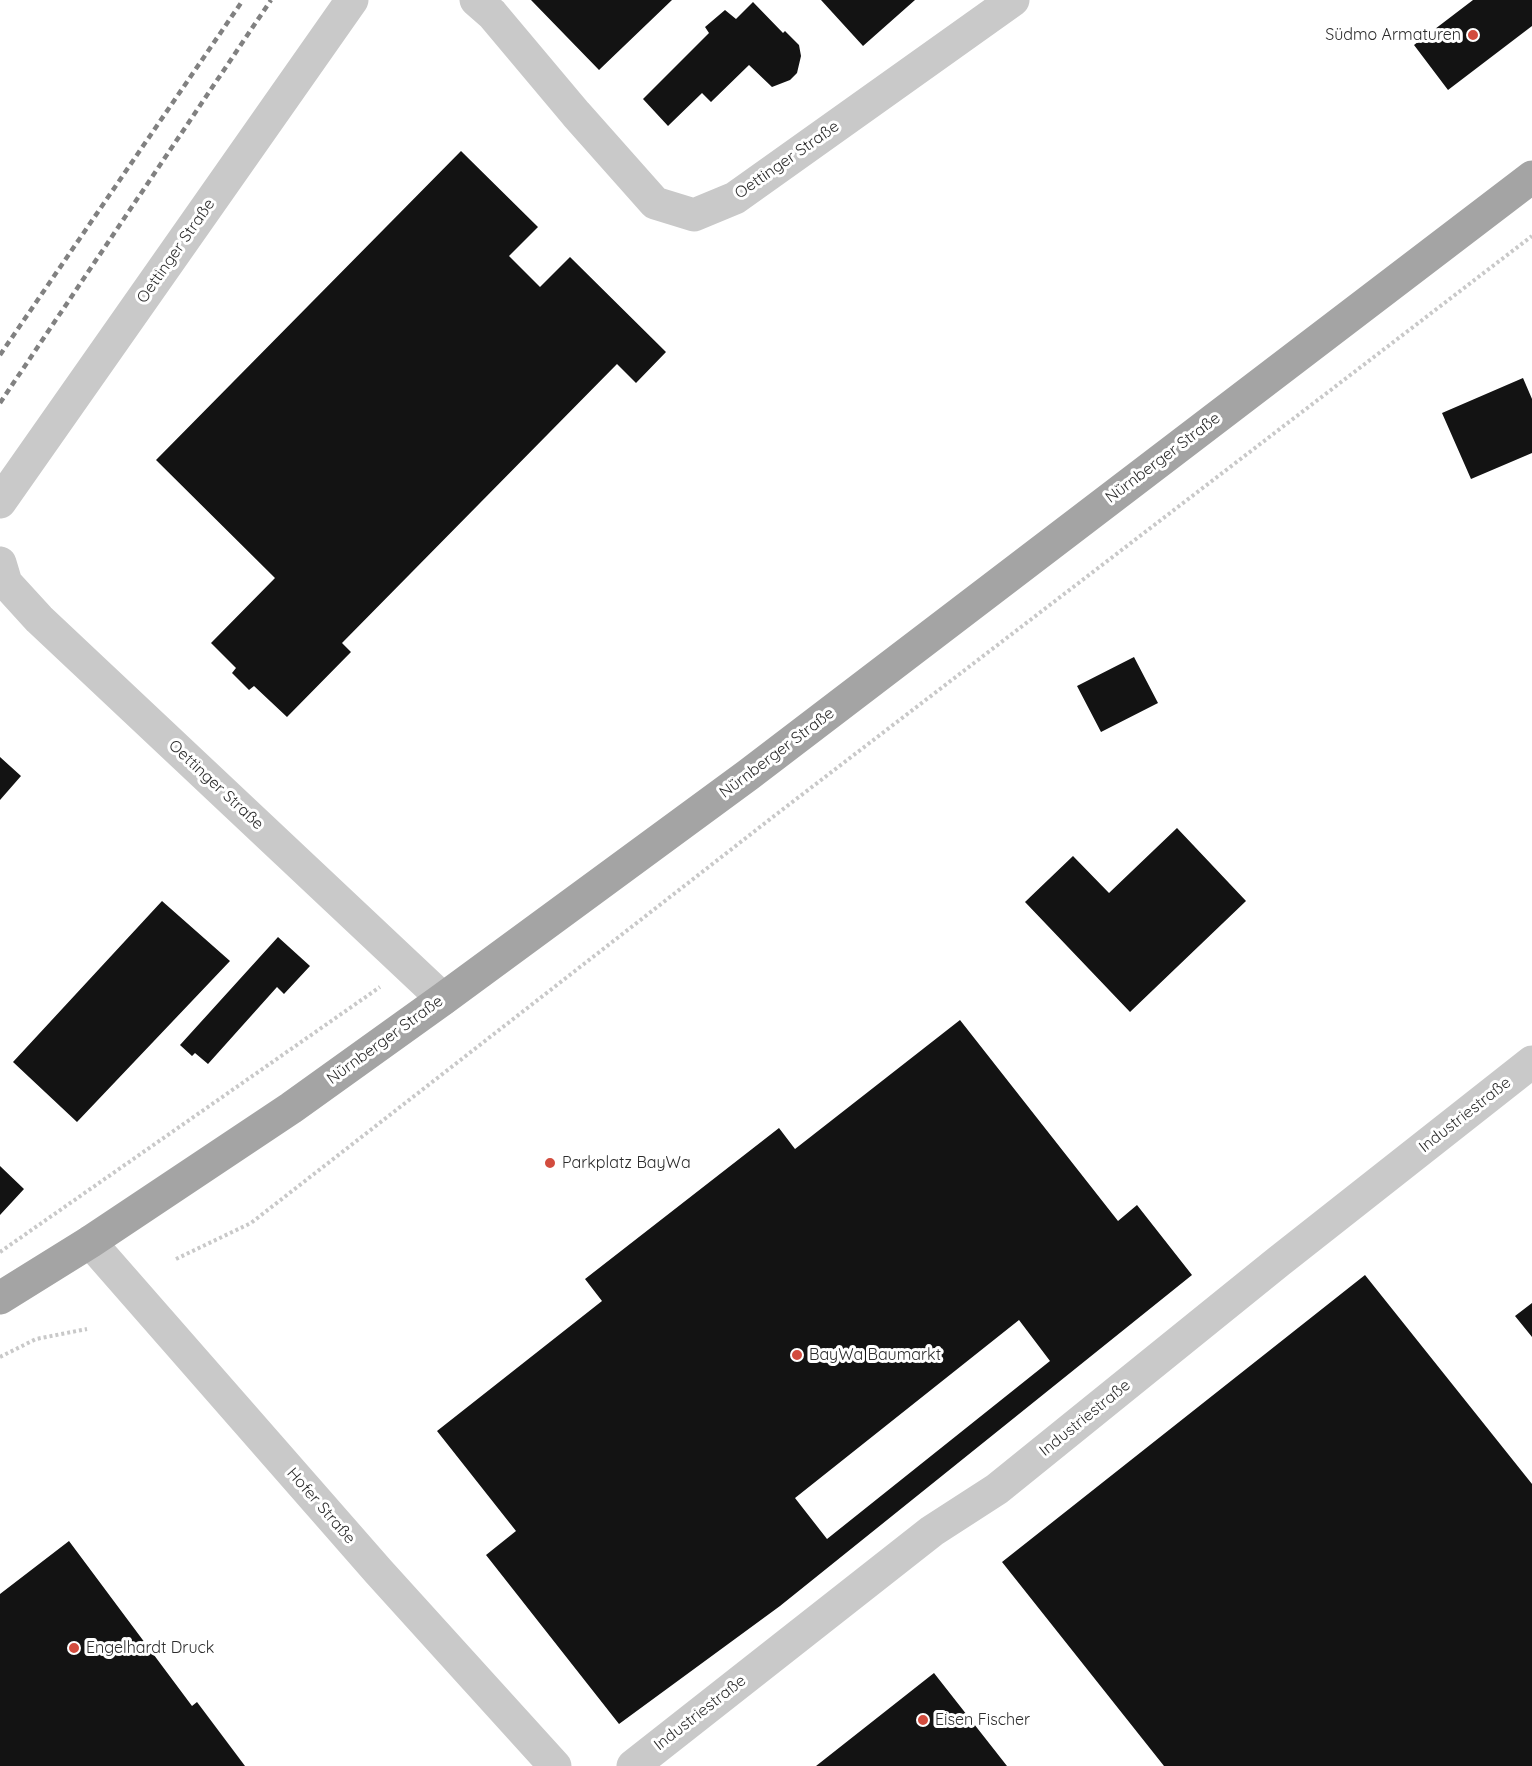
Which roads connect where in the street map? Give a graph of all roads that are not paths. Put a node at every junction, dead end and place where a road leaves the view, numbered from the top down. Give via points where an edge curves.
1 (352, 0) edge
2 (476, 0) edge
3 (1013, 0) edge
4 (1532, 177) edge
5 (0, 502) edge
6 (0, 563) edge
7 (443, 999) junction
8 (1532, 1062) edge
9 (90, 1242) junction
10 (0, 1298) edge
11 (555, 1766) edge
12 (633, 1766) edge

1 - 5 street, Oettinger Straße
2 - 3 street, Oettinger Straße via 655,203 694,215 735,198
4 - 7 main road, Nürnberger Straße via 748,775
6 - 7 street, Oettinger Straße via 6,583 39,619
7 - 9 main road, Nürnberger Straße via 291,1108
8 - 12 street, Industriestraße via 997,1489 932,1531
9 - 10 main road, Nürnberger Straße
9 - 11 street, Hofer Straße

